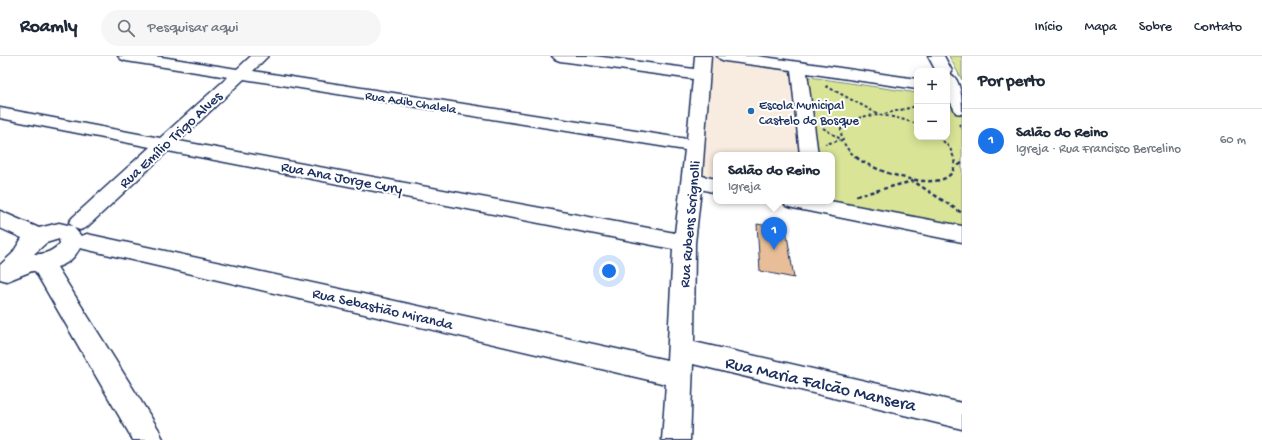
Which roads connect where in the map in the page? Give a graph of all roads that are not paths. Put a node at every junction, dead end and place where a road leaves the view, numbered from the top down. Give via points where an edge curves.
1 (126, 56) edge
2 (260, 56) edge
3 (560, 56) edge
4 (702, 56) edge
5 (725, 56) edge
6 (936, 56) edge
7 (798, 67) junction
8 (942, 68) edge
9 (241, 74) junction
10 (701, 75) junction
11 (914, 84) edge
12 (950, 87) edge
13 (962, 109) edge
14 (0, 113) edge
15 (165, 143) junction
16 (695, 146) junction
17 (815, 150) edge
18 (692, 182) junction
19 (713, 186) edge
20 (820, 204) edge
21 (0, 219) edge
22 (0, 223) edge
23 (962, 234) edge
24 (68, 236) junction
25 (684, 243) junction
26 (29, 259) junction
27 (3, 273) edge
28 (680, 362) junction
29 (962, 416) edge
30 (152, 438) edge
31 (676, 440) edge

1 - 9 street, Rua Adib Chalela
2 - 9 street, Rua Emílio Trigo Alves
3 - 10 street
4 - 10 street, Rua Rubens Scrignolli
5 - 7 street
6 - 8 street
7 - 11 street
7 - 17 street
9 - 15 street, Rua Emílio Trigo Alves
9 - 16 street, Rua Adib Chalela
10 - 16 street, Rua Rubens Scrignolli
12 - 13 street
14 - 15 street, Rua Ana Jorge Cury
15 - 24 street, Rua Emílio Trigo Alves
15 - 25 street, Rua Ana Jorge Cury
16 - 18 street, Rua Rubens Scrignolli
18 - 19 street
18 - 25 street, Rua Rubens Scrignolli
20 - 23 street
21 - 24 street, Rua Sebastião Miranda
22 - 26 street
24 - 26 street via 58,257
24 - 26 street via 26,247
24 - 28 street, Rua Sebastião Miranda
25 - 28 street, Rua Rubens Scrignolli
26 - 27 street
26 - 30 street
28 - 29 street, Rua Maria Falcão Mansera
28 - 31 street, Rua Rubens Scrignolli

